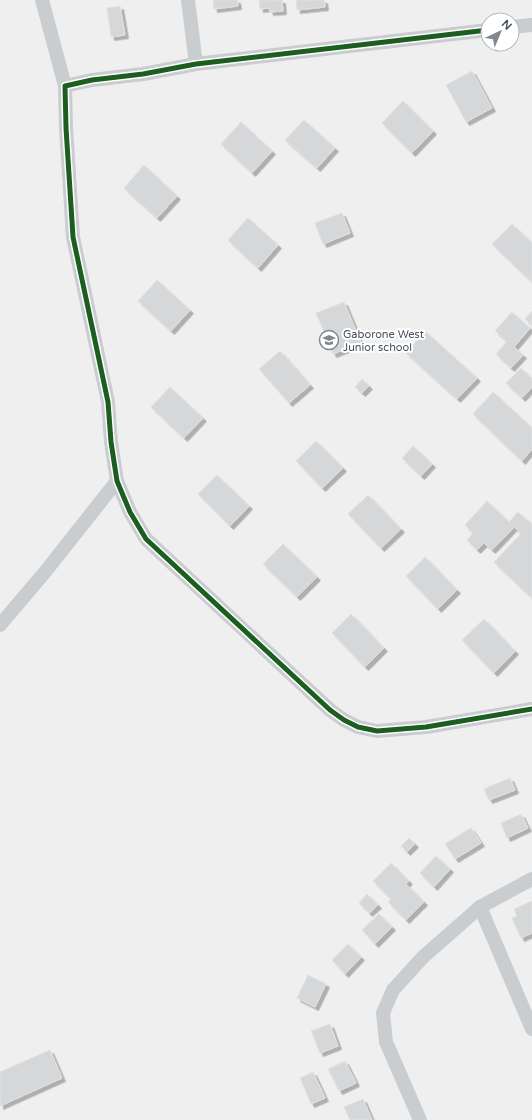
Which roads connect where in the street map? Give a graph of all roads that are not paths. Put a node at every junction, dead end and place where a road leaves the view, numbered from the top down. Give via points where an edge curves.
1 (42, 0) edge
2 (188, 0) edge
3 (532, 25) edge
4 (520, 26) edge
5 (480, 31) edge
6 (196, 64) junction
7 (65, 86) junction
8 (117, 482) junction
9 (0, 625) edge
10 (532, 709) edge
11 (532, 879) edge
12 (480, 907) junction
13 (532, 1029) edge
14 (420, 1120) edge

1 - 7 street
2 - 6 street
3 - 4 street
5 - 6 street
6 - 7 street
7 - 8 street via 73,236 108,402
8 - 9 street
8 - 10 street via 130,512 146,539 330,710 344,720 358,727 377,731 426,727
11 - 12 street
12 - 13 street
12 - 14 street via 422,957 393,990 383,1013 386,1042

